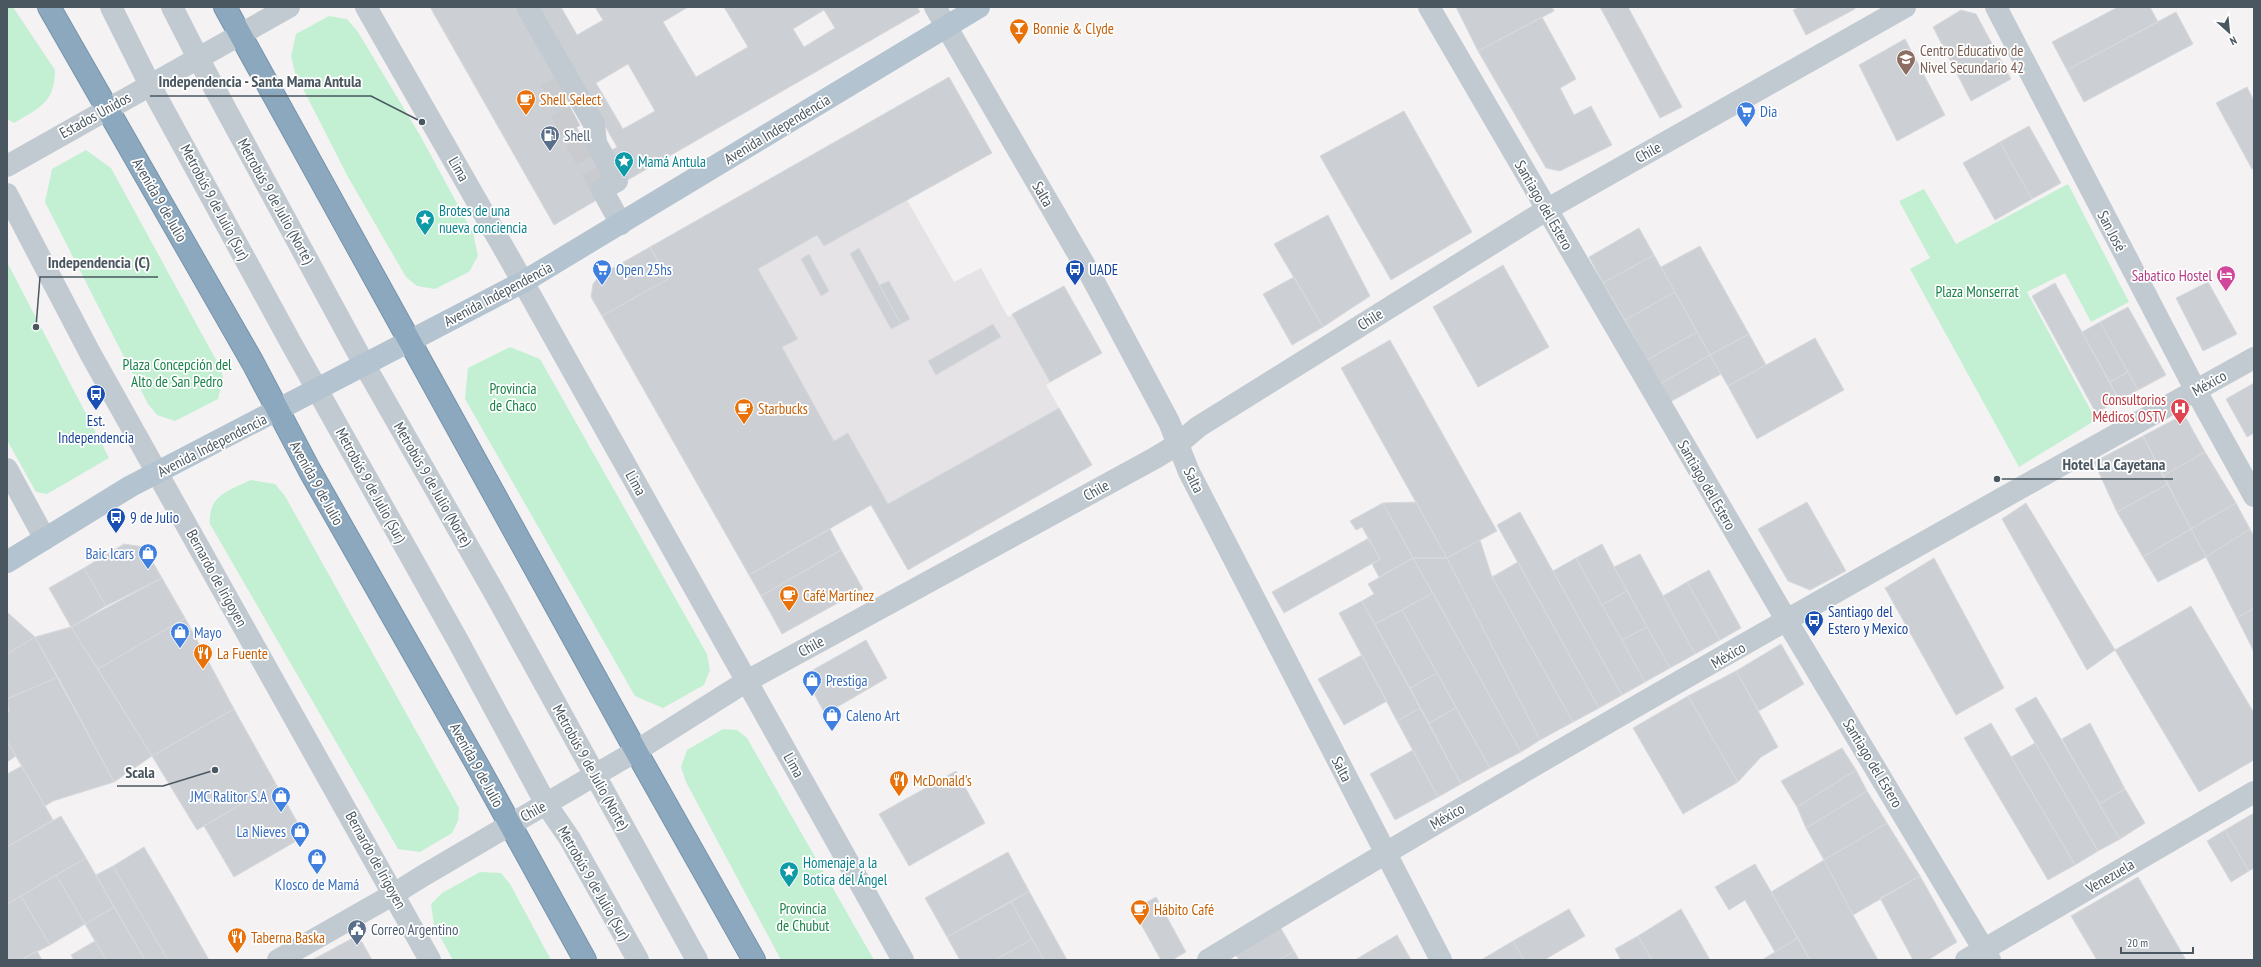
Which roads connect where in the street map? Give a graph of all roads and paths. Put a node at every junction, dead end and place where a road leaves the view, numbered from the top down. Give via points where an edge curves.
1 (49, 7) edge
2 (111, 7) edge
3 (172, 7) edge
4 (225, 7) edge
5 (289, 7) edge
6 (366, 7) edge
7 (527, 7) edge
8 (935, 7) edge
9 (979, 7) edge
10 (1429, 7) edge
11 (1905, 7) edge
12 (1996, 7) edge
13 (946, 26) junction
14 (240, 34) junction
15 (198, 58) junction
16 (150, 85) junction
17 (107, 108) junction
18 (7, 166) edge
19 (7, 194) edge
20 (1546, 210) junction
21 (621, 224) junction
22 (523, 282) junction
23 (409, 341) junction
24 (2254, 358) edge
25 (364, 364) junction
26 (318, 390) junction
27 (2196, 391) junction
28 (278, 411) junction
29 (1178, 444) junction
30 (7, 469) edge
31 (157, 472) junction
32 (2254, 496) edge
33 (45, 539) junction
34 (7, 562) edge
35 (1787, 621) junction
36 (747, 681) junction
37 (636, 751) junction
38 (596, 775) junction
39 (2254, 792) edge
40 (546, 804) junction
41 (510, 824) junction
42 (1385, 852) junction
43 (394, 894) junction
44 (1980, 957) edge
45 (278, 960) edge
46 (430, 960) edge
47 (585, 960) edge
48 (638, 960) edge
49 (697, 960) edge
50 (754, 960) edge
51 (903, 960) edge
52 (1208, 960) edge
53 (1441, 960) edge

1 - 17 highway, Avenida 9 de Julio
2 - 16 street, Metrobús 9 de Julio (Sur)
3 - 15 street, Metrobús 9 de Julio (Norte)
4 - 14 highway
5 - 14 street, Estados Unidos
6 - 22 street, Lima
7 - 21 street via 594,124 596,143 617,181 604,192
8 - 13 street, Salta
9 - 13 main road, Avenida Independencia
10 - 20 street, Santiago del Estero
11 - 20 street, Chile
12 - 27 street, San José
13 - 21 main road, Avenida Independencia
13 - 29 street, Salta via 1091,276 1169,422
14 - 15 street, Estados Unidos
14 - 23 highway
15 - 16 street, Estados Unidos
15 - 25 street, Metrobús 9 de Julio (Norte)
16 - 17 street, Estados Unidos
16 - 26 street, Metrobús 9 de Julio (Sur)
17 - 18 street, Estados Unidos
17 - 28 highway, Avenida 9 de Julio
19 - 31 street, Bernardo de Irigoyen via 90,353
20 - 29 street, Chile via 1198,427
20 - 35 street, Santiago del Estero
21 - 22 main road, Avenida Independencia
22 - 23 main road, Avenida Independencia
22 - 36 street, Lima
23 - 25 main road, Avenida Independencia
23 - 37 highway
24 - 27 street, México
25 - 26 main road, Avenida Independencia
25 - 38 street, Metrobús 9 de Julio (Norte)
26 - 28 main road, Avenida Independencia
26 - 40 street, Metrobús 9 de Julio (Sur) via 458,640
27 - 32 street, San José
27 - 35 street, México
28 - 31 main road, Avenida Independencia
28 - 41 highway, Avenida 9 de Julio
29 - 36 street, Chile
29 - 42 street, Salta via 1189,472
30 - 33 street
31 - 33 main road, Avenida Independencia
31 - 43 street, Bernardo de Irigoyen
33 - 34 main road, Avenida Independencia
35 - 42 street, México
35 - 44 street, Santiago del Estero
36 - 37 street, Chile
36 - 51 street, Lima
37 - 38 street, Chile
37 - 50 highway
38 - 40 street, Chile
38 - 49 street, Metrobús 9 de Julio (Norte)
39 - 44 street, Venezuela
40 - 41 street, Chile
40 - 48 street, Metrobús 9 de Julio (Sur) via 570,839
41 - 43 street, Chile
41 - 47 highway, Avenida 9 de Julio
42 - 52 street, México
42 - 53 street, Salta
43 - 45 street, Chile
43 - 46 street, Bernardo de Irigoyen

